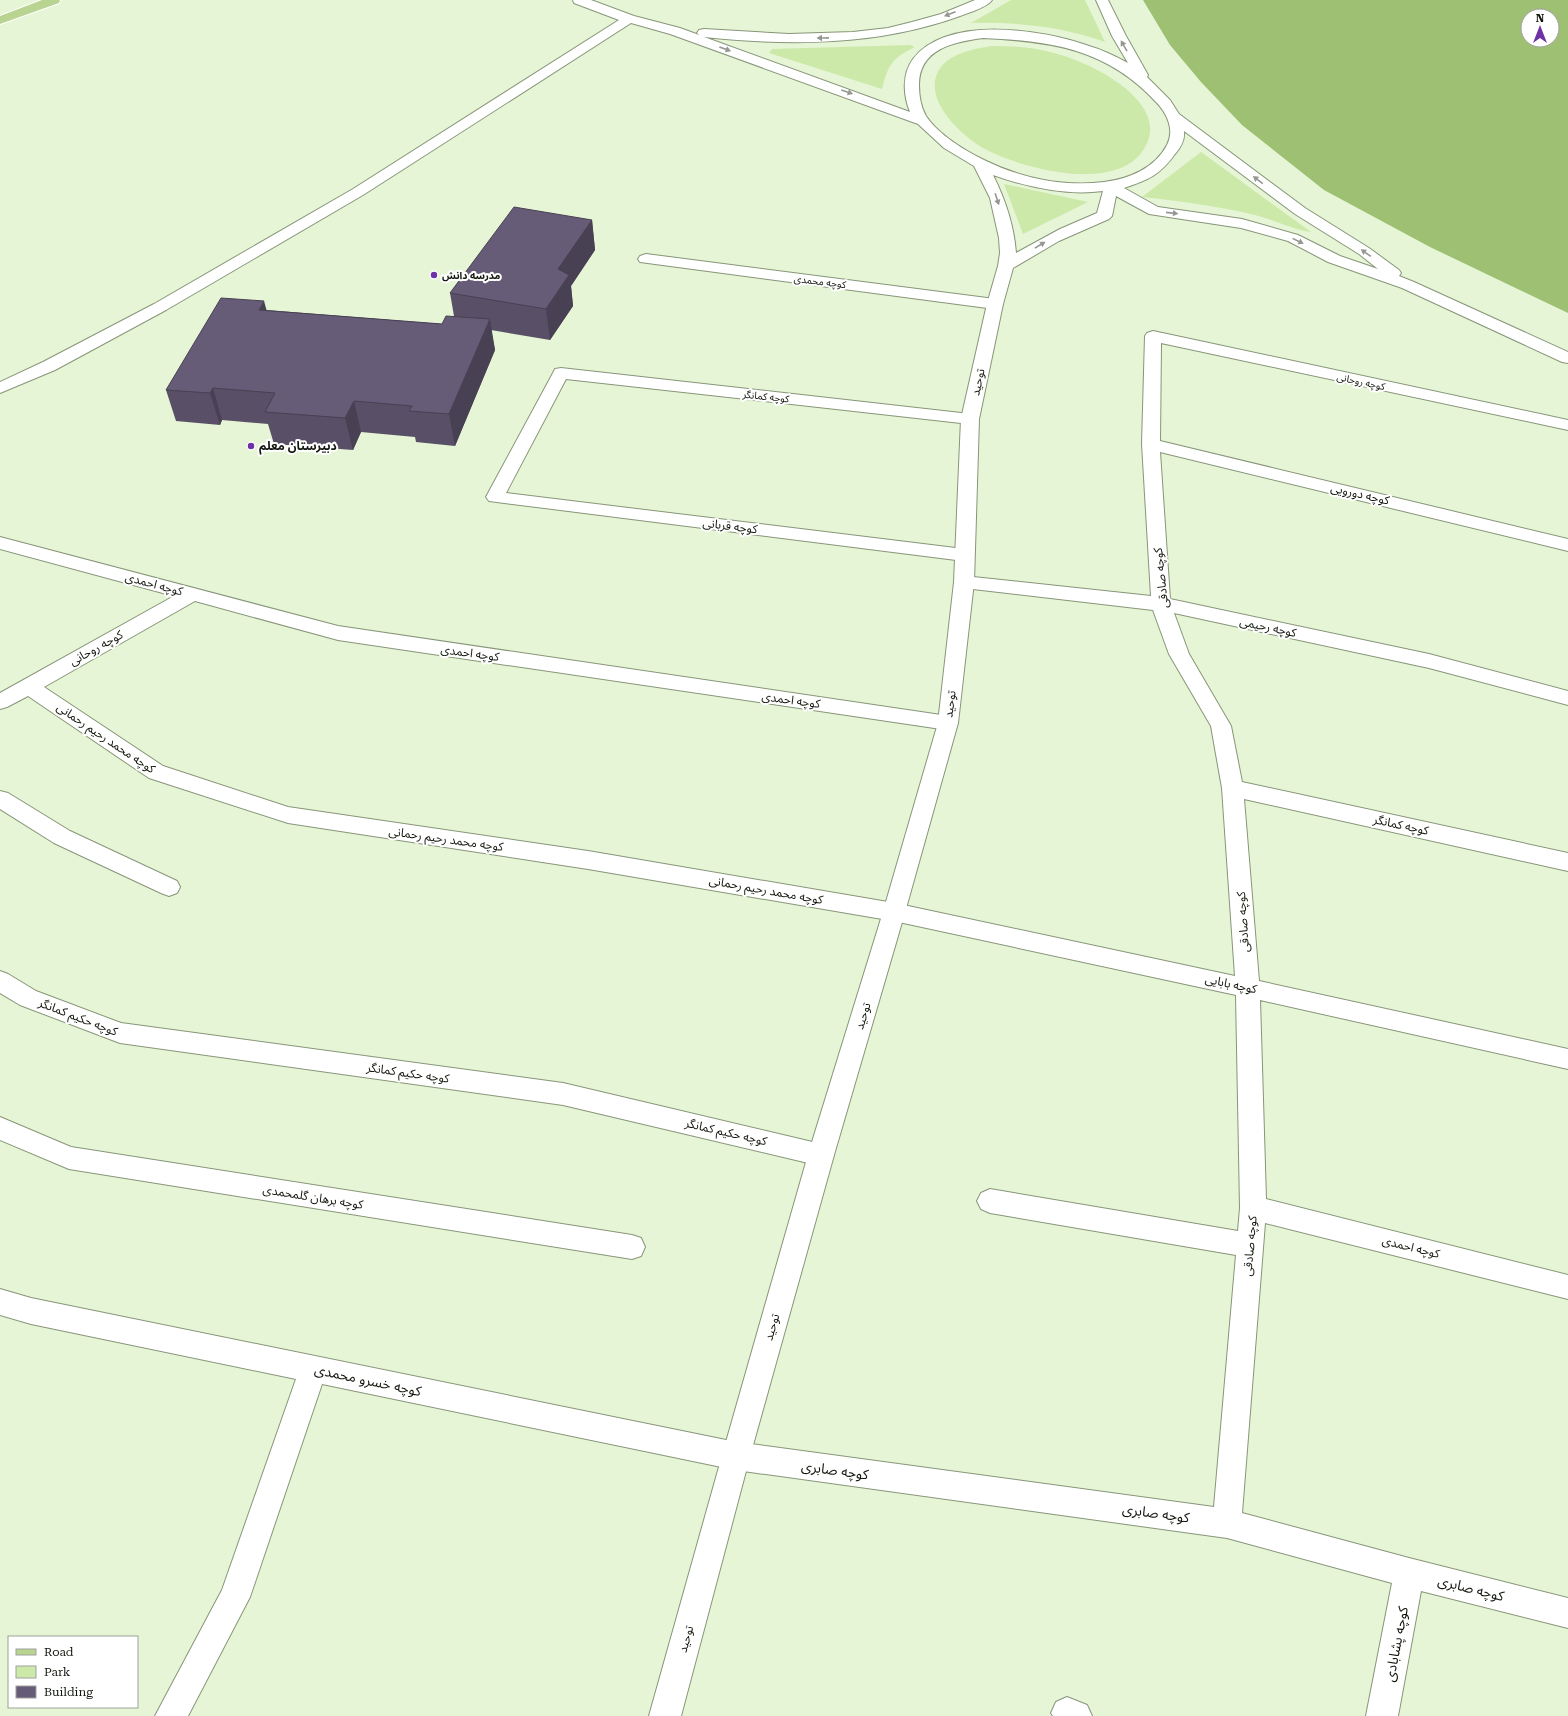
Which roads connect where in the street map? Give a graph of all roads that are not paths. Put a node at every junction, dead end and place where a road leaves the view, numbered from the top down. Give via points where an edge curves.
1 (54, 0) edge
2 (579, 0) edge
3 (986, 0) edge
4 (1102, 0) edge
5 (629, 19) junction
6 (0, 20) edge
7 (675, 31) junction
8 (886, 32) junction
9 (983, 34) junction
10 (1144, 80) junction
11 (1175, 117) junction
12 (923, 121) junction
13 (980, 164) junction
14 (1112, 187) junction
15 (1154, 212) junction
16 (1104, 216) junction
17 (646, 259) dead end
18 (1006, 266) junction
19 (1408, 285) junction
20 (995, 304) junction
21 (1153, 336) joint
22 (1568, 358) edge
23 (0, 388) edge
24 (970, 419) junction
25 (1568, 426) edge
26 (1151, 444) junction
27 (495, 497) joint
28 (0, 543) edge
29 (1568, 545) edge
30 (964, 555) junction
31 (964, 582) junction
32 (193, 594) junction
33 (1161, 604) junction
34 (28, 686) junction
35 (1568, 698) edge
36 (0, 702) edge
37 (948, 722) junction
38 (1233, 788) junction
39 (0, 799) edge
40 (1568, 862) edge
41 (169, 888) dead end
42 (894, 912) junction
43 (0, 982) edge
44 (1248, 988) junction
45 (1568, 1059) edge
46 (0, 1128) edge
47 (821, 1155) junction
48 (990, 1201) dead end
49 (1253, 1208) junction
50 (1250, 1245) junction
51 (632, 1247) dead end
52 (1568, 1287) edge
53 (0, 1302) edge
54 (313, 1369) junction
55 (736, 1456) junction
56 (1227, 1523) junction
57 (1409, 1573) junction
58 (1568, 1613) edge
59 (171, 1716) edge
60 (665, 1716) edge
61 (1382, 1716) edge

1 - 6 main road
2 - 5 street
3 -> 8 street via 943,17
10 -> 4 street
5 - 7 street
5 - 23 street via 358,192 160,307 49,366
8 -> 7 street via 799,38
7 -> 12 street
8 - 9 street
9 - 10 street via 1037,37 1087,49 1116,61
9 - 12 street via 947,40 926,53 917,63 912,74 913,102
10 - 11 street
11 - 14 street via 1177,138 1167,156 1151,172
19 -> 11 street via 1364,251 1300,212
12 - 13 street via 953,147
13 - 14 street via 1044,184
13 -> 18 street, توحید via 1001,211 1007,238
14 - 15 street
14 - 16 street
15 - 16 street
15 -> 19 street via 1216,219 1269,230 1293,238 1334,259
18 -> 16 street via 1077,225
17 - 20 street, کوچه محمدی
18 - 20 street, توحید
19 - 22 street
20 - 24 street, توحید
21 - 25 street, کوچه روحانی
21 - 26 street, کوچه صادقی
24 - 27 street, کوچه کمانگر via 561,373
24 - 30 street, توحید
26 - 29 street, کوچه دورویی
26 - 33 street, کوچه صادقی
27 - 30 street, کوچه قربانی
28 - 32 street, کوچه احمدی
30 - 31 street, توحید
31 - 33 street, کوچه رحیمی
31 - 37 street, توحید
32 - 34 street, کوچه روحانی
32 - 37 street, کوچه احمدی via 338,633
33 - 35 street, کوچه رحیمی via 1429,661
33 - 38 street, کوچه صادقی via 1179,654 1221,726
34 - 36 street, کوچه روحانی
34 - 42 street, کوچه محمد رحیم رحمانی via 156,772 288,815 588,860
37 - 42 street, توحید
38 - 40 street, کوچه کمانگر
38 - 44 street, کوچه صادقی
39 - 41 street via 62,837
42 - 44 street, کوچه بابایی
42 - 47 street, توحید
43 - 47 street, کوچه حکیم کمانگر via 28,998 120,1033 564,1094
44 - 45 street, کوچه بابایی
44 - 49 street, کوچه صادقی
46 - 51 street, کوچه برهان گلمحمدی via 69,1158
47 - 55 street, توحید
48 - 50 street
49 - 50 street, کوچه صادقی
49 - 52 street, کوچه احمدی
50 - 56 street, کوچه صادقی
53 - 54 street, کوچه خسرو محمدی via 31,1311
54 - 55 street, کوچه خسرو محمدی
54 - 59 street via 236,1597
55 - 56 street, کوچه صابری
55 - 60 street, توحید
56 - 57 street, کوچه صابری
57 - 58 street, کوچه صابری
57 - 61 street, کوچه پشابادی

